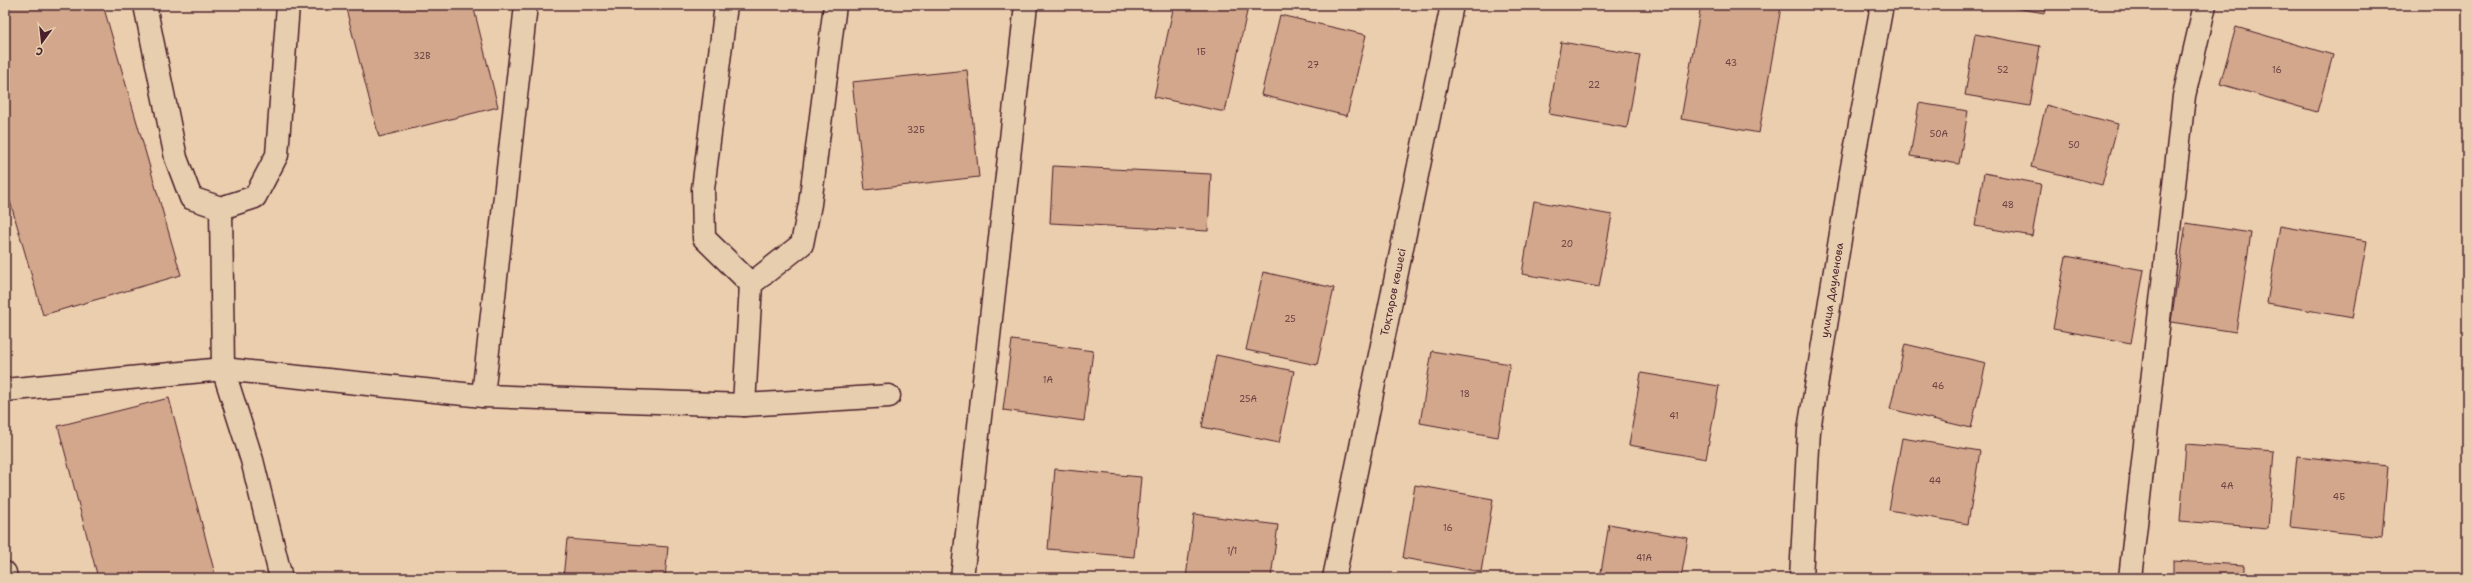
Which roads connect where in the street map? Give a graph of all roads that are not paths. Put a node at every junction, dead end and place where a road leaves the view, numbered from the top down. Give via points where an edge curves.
1 (145, 5) edge
2 (288, 5) edge
3 (526, 5) edge
4 (726, 5) edge
5 (835, 5) edge
6 (1026, 5) edge
7 (1452, 5) edge
8 (1882, 5) edge
9 (2205, 5) edge
10 (221, 208) junction
11 (751, 284) junction
12 (223, 369) junction
13 (5, 390) edge
14 (483, 396) junction
15 (889, 396) dead end
16 (744, 405) junction
17 (5, 574) edge
18 (6, 578) edge
19 (281, 578) edge
20 (962, 578) edge
21 (1334, 578) edge
22 (1801, 578) edge
23 (2130, 578) edge

1 - 10 street via 176,158 191,198
2 - 10 street via 276,154 255,197
3 - 14 street
4 - 11 street via 703,189 704,238
5 - 11 street via 810,204 802,244
6 - 20 street
7 - 21 street, Тоқтаров көшесі
8 - 22 street, улица Дауленова via 1808,430
9 - 23 street via 2184,96
10 - 12 street
11 - 16 street
12 - 13 street
12 - 14 street
12 - 19 street via 252,460
14 - 16 street
15 - 16 street
17 - 18 street

